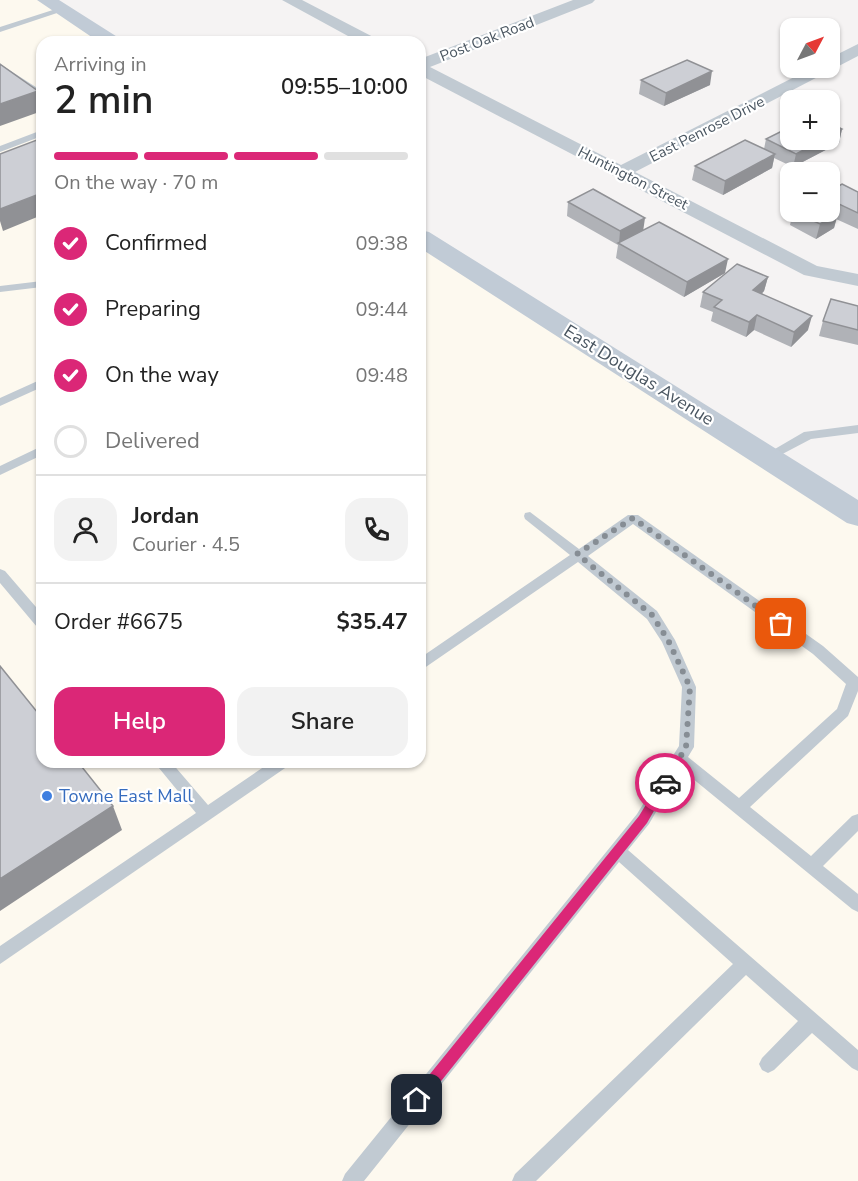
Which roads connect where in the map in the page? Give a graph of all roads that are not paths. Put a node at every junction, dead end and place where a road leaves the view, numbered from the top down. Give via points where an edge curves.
1 (290, 0) edge
2 (587, 0) edge
3 (54, 5) edge
4 (0, 30) edge
5 (103, 36) edge
6 (359, 36) edge
7 (858, 49) edge
8 (840, 59) edge
9 (426, 65) edge
10 (0, 66) edge
11 (426, 70) edge
12 (805, 78) edge
13 (36, 91) edge
14 (36, 135) edge
15 (0, 148) edge
16 (622, 172) junction
17 (426, 241) edge
18 (854, 279) edge
19 (36, 285) edge
20 (0, 289) edge
21 (36, 386) edge
22 (0, 402) edge
23 (858, 429) edge
24 (36, 453) edge
25 (767, 457) junction
26 (0, 471) edge
27 (858, 515) edge
28 (530, 516) dead end
29 (577, 554) junction
30 (0, 574) edge
31 (36, 616) edge
32 (426, 661) edge
33 (679, 759) junction
34 (167, 768) edge
35 (274, 768) edge
36 (740, 807) junction
37 (207, 814) junction
38 (858, 820) edge
39 (618, 851) junction
40 (812, 866) junction
41 (858, 904) edge
42 (0, 956) edge
43 (746, 963) junction
44 (811, 1021) junction
45 (858, 1062) edge
46 (768, 1064) dead end
47 (352, 1181) edge
48 (522, 1181) edge

1 - 6 street
2 - 9 street, Post Oak Road
3 - 4 lane
3 - 5 street
7 - 8 street
10 - 13 lane
11 - 16 street, Huntington Street
12 - 16 street, East Penrose Drive
14 - 15 lane
16 - 18 street, Huntington Street via 811,271
17 - 25 street, East Douglas Avenue
19 - 20 lane
21 - 22 lane
23 - 25 lane via 808,435
24 - 26 lane
25 - 27 street, East Douglas Avenue
28 - 29 lane
29 - 32 lane
29 - 33 lane via 652,615 668,640 690,687 686,747
29 - 36 lane via 633,518 818,651 854,682 843,712
30 - 31 lane
33 - 36 lane
33 - 39 lane via 643,819
34 - 37 lane
35 - 37 lane
36 - 40 lane
37 - 42 lane
38 - 40 lane
39 - 43 lane
39 - 47 lane
40 - 41 lane
43 - 44 lane
43 - 48 lane
44 - 45 lane
44 - 46 lane

